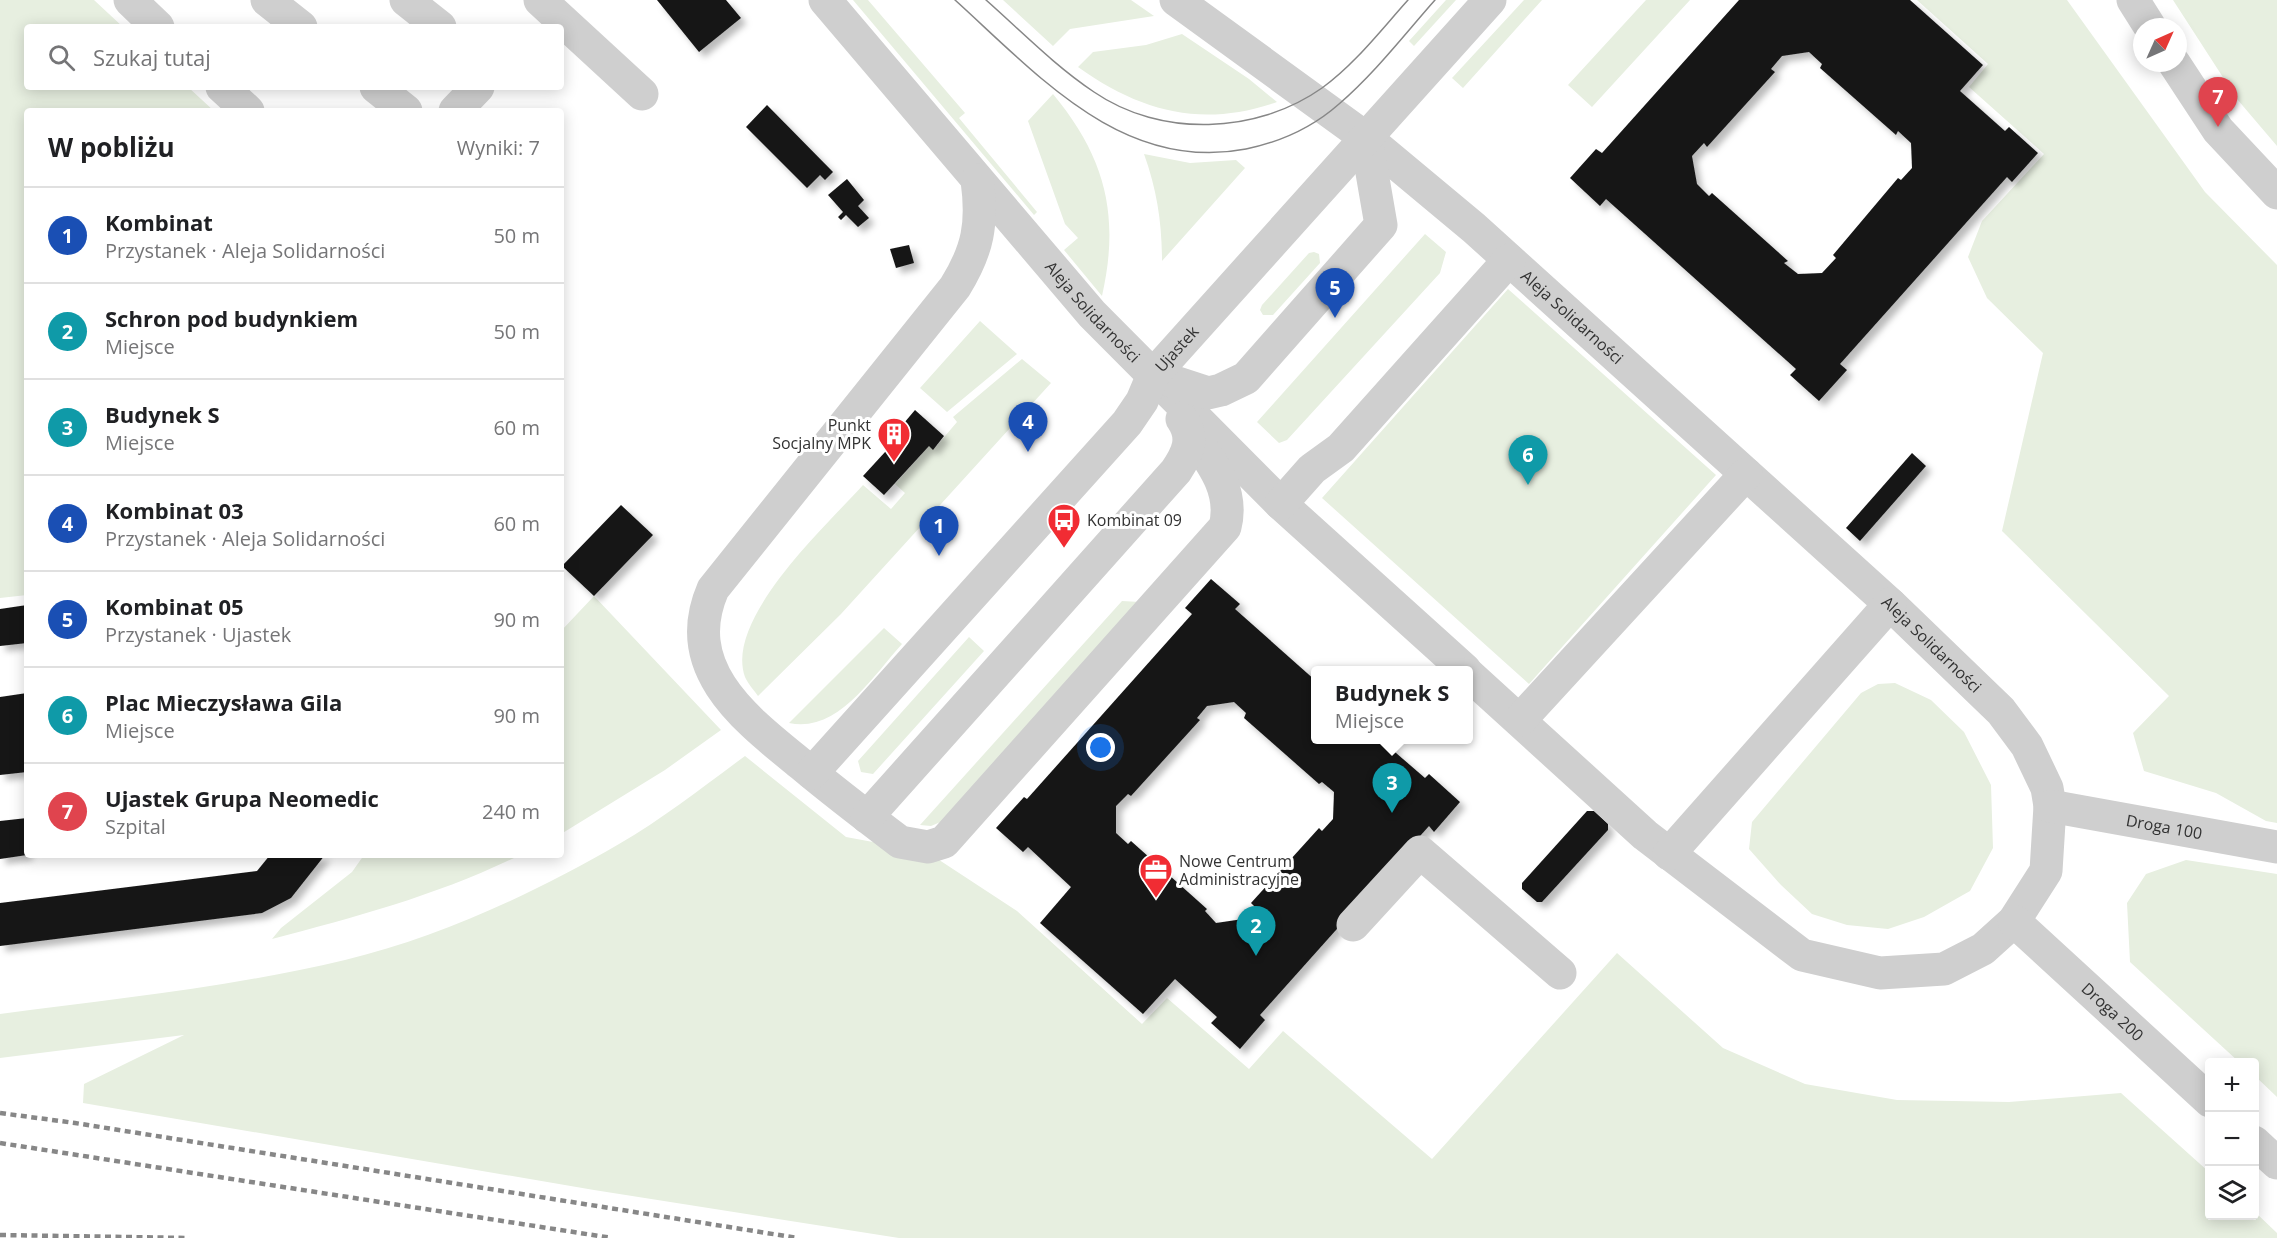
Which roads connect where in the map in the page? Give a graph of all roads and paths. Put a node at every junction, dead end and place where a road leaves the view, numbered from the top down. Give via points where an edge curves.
1 (130, 0) edge
2 (267, 0) edge
3 (406, 0) edge
4 (825, 0) edge
5 (1176, 0) edge
6 (1490, 0) edge
7 (2133, 0) edge
8 (541, 12) edge
9 (2144, 18) edge
10 (156, 24) edge
11 (297, 24) edge
12 (436, 24) edge
13 (556, 24) edge
14 (564, 31) edge
15 (2180, 72) edge
16 (225, 90) edge
17 (380, 90) edge
18 (475, 90) edge
19 (642, 94) dead end
20 (245, 108) edge
21 (401, 108) edge
22 (458, 108) edge
23 (1366, 138) junction
24 (977, 180) junction
25 (2277, 193) edge
26 (1509, 260) junction
27 (1153, 375) junction
28 (1189, 430) junction
29 (1746, 474) junction
30 (1281, 504) junction
31 (1890, 604) junction
32 (1461, 666) edge
33 (1473, 678) edge
34 (1520, 720) junction
35 (812, 773) junction
36 (2050, 806) junction
37 (867, 817) junction
38 (2277, 847) edge
39 (1669, 854) junction
40 (2014, 921) junction
41 (1353, 925) dead end
42 (1560, 973) dead end
43 (2205, 1096) edge
44 (2259, 1147) edge
45 (2277, 1163) edge

1 - 10 street
2 - 11 street
3 - 12 street
4 - 24 street, Aleja Solidarności
5 - 23 street, Aleja Solidarności
6 - 23 street, Ujastek
7 - 9 street
8 - 13 street
14 - 19 street
15 - 25 street via 2218,130
16 - 20 street
17 - 21 street
18 - 22 street
23 - 26 street, Aleja Solidarności
23 - 27 street, Ujastek
23 - 27 street, Ujastek via 1381,225 1246,378 1208,393
24 - 27 street, Aleja Solidarności via 1092,314
24 - 35 street via 980,231 955,287 723,574 706,605 704,646 720,686 746,718
26 - 29 street, Aleja Solidarności
26 - 30 street via 1341,448 1312,469
27 - 28 street
27 - 30 street, Aleja Solidarności
27 - 35 street via 1127,423
28 - 37 street via 1188,451 1176,471
28 - 37 street via 1223,484 1227,520 1221,533 944,842 928,847 909,845
29 - 31 street, Aleja Solidarności
29 - 34 street
30 - 32 street, Aleja Solidarności
31 - 36 street, Aleja Solidarności via 2001,711 2027,746 2047,788
31 - 39 street
33 - 34 street, Aleja Solidarności
34 - 39 street, Aleja Solidarności
35 - 37 street
36 - 38 street, Droga 100
36 - 40 street, Aleja Solidarności via 2046,871
39 - 40 street, Aleja Solidarności via 1802,955 1880,973 1944,969 1983,949
40 - 43 street, Droga 200
41 - 42 street via 1420,852
44 - 45 street

